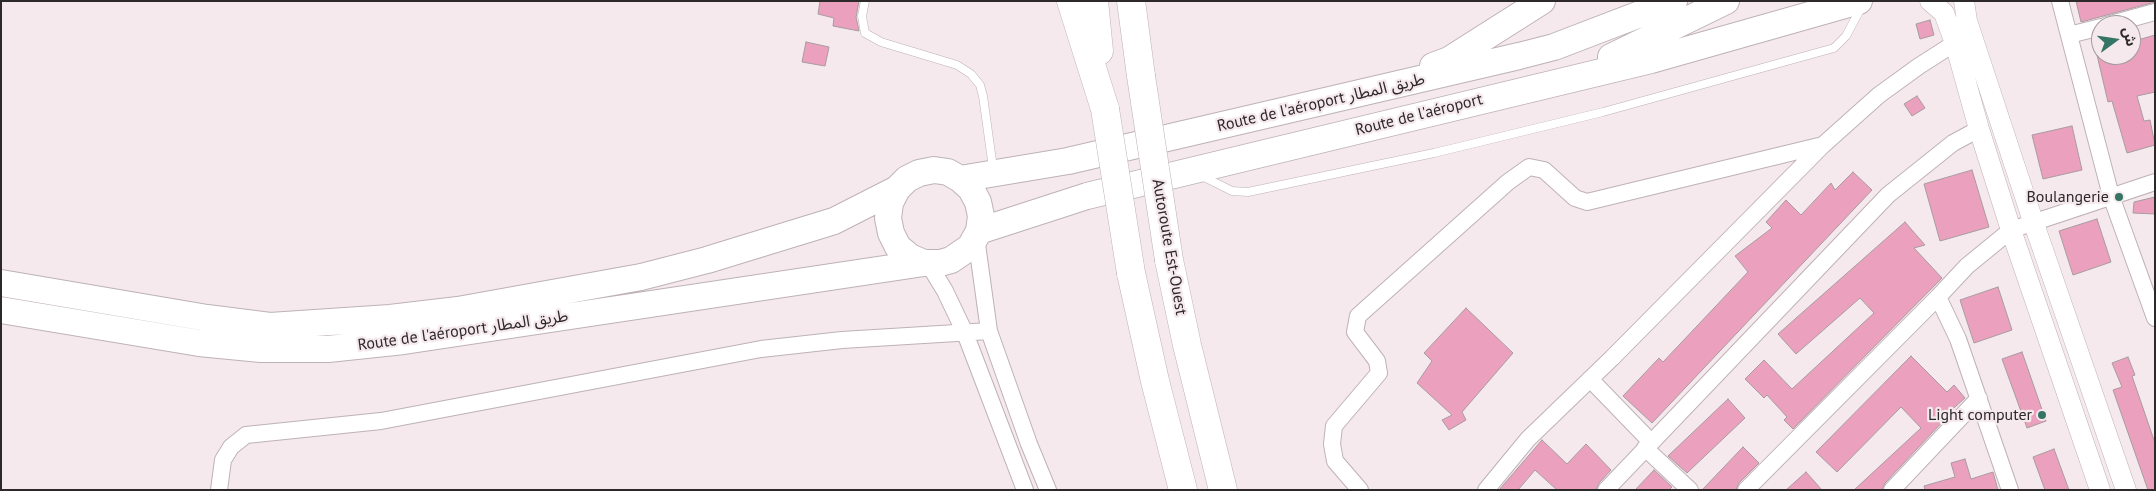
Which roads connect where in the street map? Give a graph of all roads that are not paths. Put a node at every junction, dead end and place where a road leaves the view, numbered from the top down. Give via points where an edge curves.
1 (865, 1) edge
2 (1071, 1) edge
3 (1094, 1) edge
4 (1131, 1) edge
5 (1138, 1) edge
6 (1542, 1) edge
7 (1674, 1) edge
8 (1726, 1) edge
9 (1859, 1) edge
10 (1864, 1) edge
11 (1930, 1) edge
12 (1964, 1) edge
13 (2060, 1) edge
14 (2155, 12) edge
15 (2141, 16) edge
16 (2091, 30) edge
17 (2069, 35) junction
18 (1955, 43) junction
19 (1141, 76) junction
20 (1361, 94) junction
21 (1482, 99) junction
22 (1105, 109) junction
23 (1979, 129) junction
24 (1823, 145) junction
25 (1194, 172) junction
26 (993, 173) junction
27 (960, 179) junction
28 (2155, 182) edge
29 (897, 189) junction
30 (2111, 196) junction
31 (2033, 222) junction
32 (2011, 230) junction
33 (977, 234) junction
34 (926, 263) junction
35 (1, 283) edge
36 (1938, 297) junction
37 (1, 310) edge
38 (2155, 318) edge
39 (989, 331) junction
40 (965, 333) junction
41 (1590, 379) junction
42 (1979, 398) junction
43 (1648, 445) junction
44 (219, 490) edge
45 (1025, 490) edge
46 (1048, 490) edge
47 (1183, 490) edge
48 (1223, 490) edge
49 (1360, 490) edge
50 (1486, 490) edge
51 (1606, 490) edge
52 (1690, 490) edge
53 (1746, 490) edge
54 (1892, 490) edge
55 (2010, 490) edge
56 (2100, 490) edge
57 (2126, 490) edge

1 - 26 lane via 862,16 865,33 881,42 958,65 980,86
2 - 22 highway
3 - 22 highway
4 - 19 highway, Autoroute Est-Ouest
5 - 19 highway
6 - 20 highway via 1450,60
7 - 20 highway, Route de l'aéroport طريق المطار via 1554,47
8 - 21 highway via 1630,49
9 - 21 highway, Route de l'aéroport via 1651,60
10 - 25 lane via 1846,36 1834,48 1603,112 1434,153 1248,192 1232,191
11 - 18 street via 1944,13
12 - 31 street via 1967,21
13 - 17 street
14 - 15 street
16 - 17 street
17 - 30 street
18 - 23 street
18 - 24 street via 1879,95
19 - 48 highway, Autoroute Est-Ouest, bridge via 1169,260
20 - 26 highway, Route de l'aéroport طريق المطار via 1068,161
21 - 25 highway, Route de l'aéroport
22 - 47 highway, bridge via 1131,274
23 - 32 street
23 - 43 street via 1953,143 1888,195
24 - 41 street
24 - 49 street via 1587,202 1575,198 1544,170 1529,167 1508,182 1358,316 1355,332 1377,361 1379,373 1334,426 1332,444 1335,461
25 - 33 highway, Route de l'aéroport via 1087,196
26 - 27 highway, Route de l'aéroport طريق المطار
27 - 29 highway via 948,172 934,170 907,179
27 - 33 highway via 978,202 981,216
28 - 30 street
29 - 34 highway via 889,211 891,233 898,247 910,257
29 - 35 highway, Route de l'aéroport طريق المطار via 834,221 641,277 458,310 390,318 270,326
30 - 31 street
30 - 38 street
31 - 32 street
31 - 57 street
32 - 36 street via 1968,266
32 - 56 street
33 - 34 highway via 961,255 951,260
33 - 39 street
34 - 37 highway, Route de l'aéroport طريق المطار via 404,341 328,348 261,349 199,343
34 - 40 street via 945,291
36 - 42 street via 1958,339
36 - 53 street
39 - 40 street
39 - 46 street via 1028,444
40 - 44 street via 842,340 761,349 381,421 246,435 223,460
40 - 45 street
41 - 43 street
41 - 50 street via 1528,439
42 - 54 street
42 - 55 street
43 - 51 street
43 - 52 street

